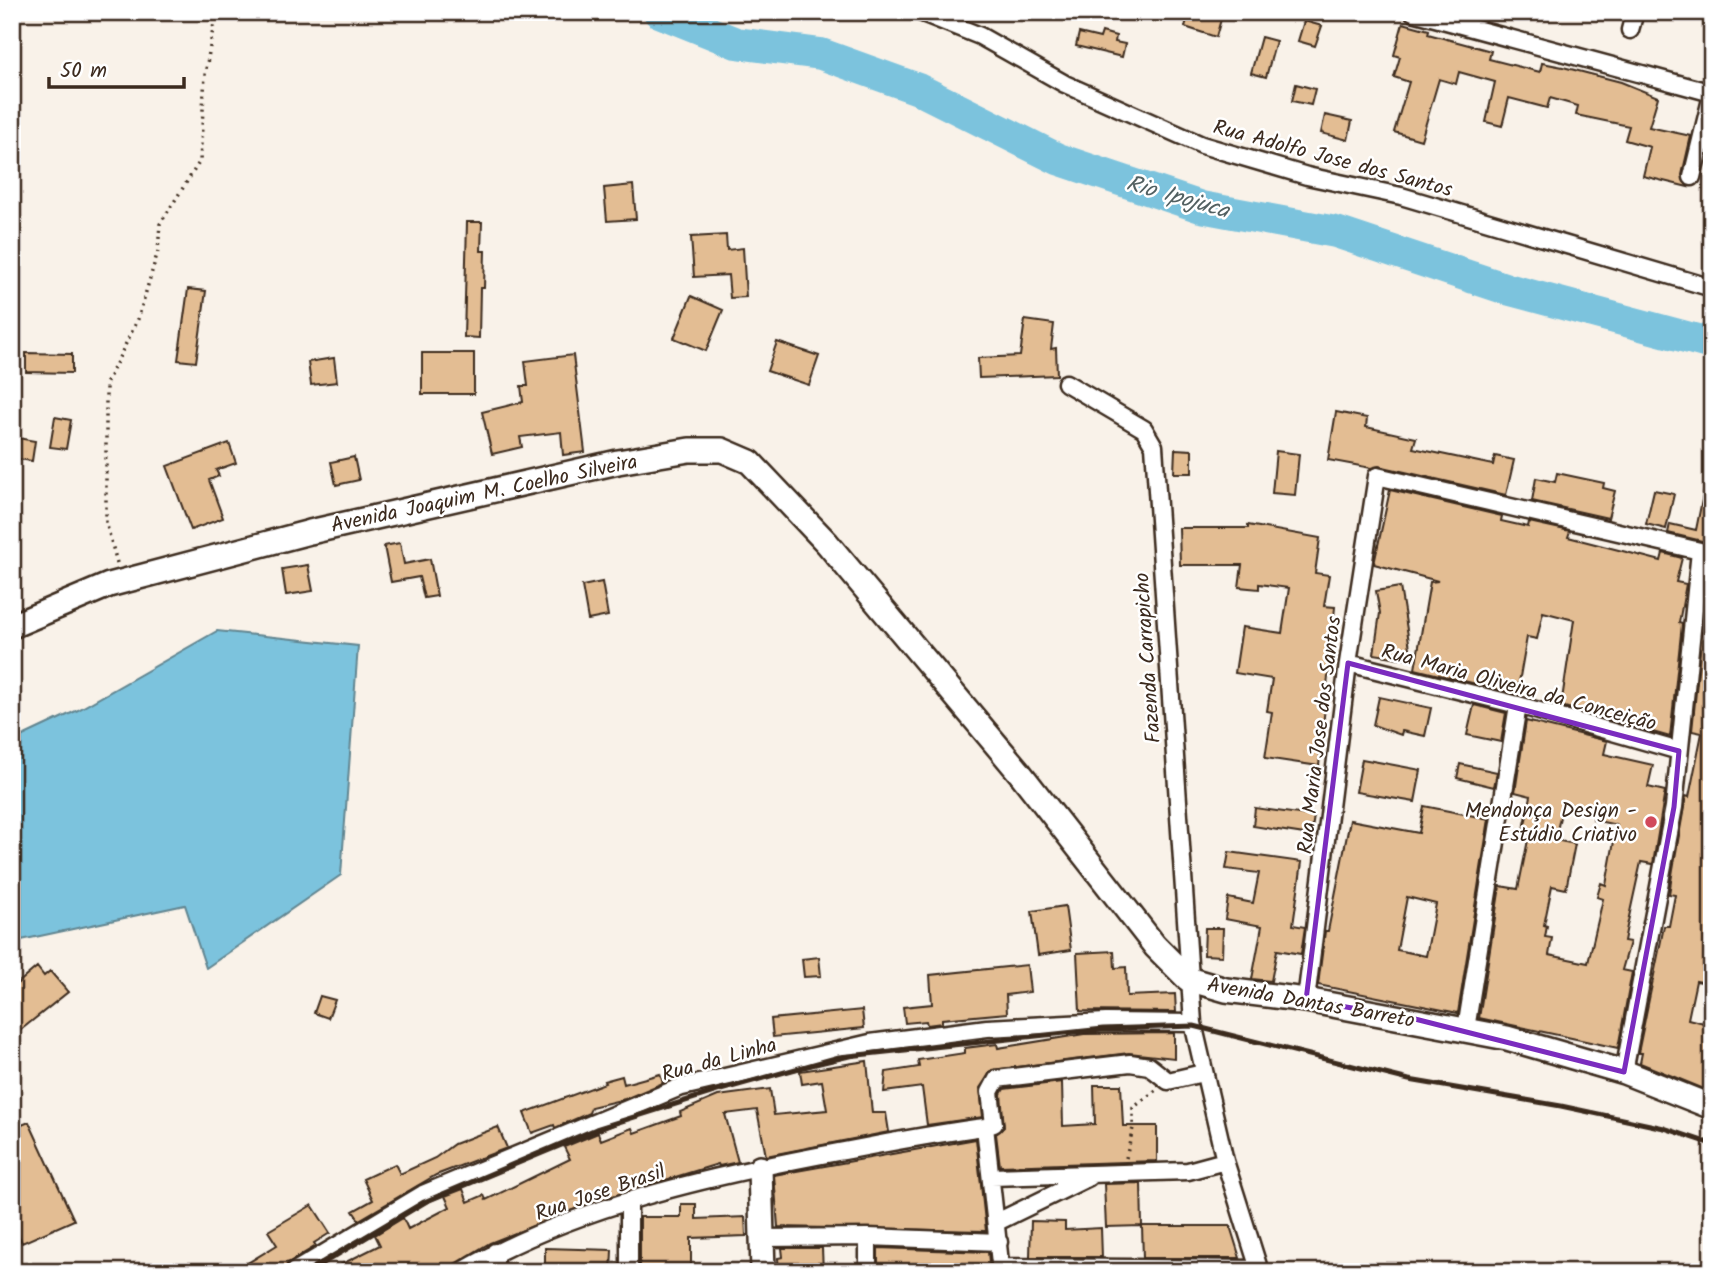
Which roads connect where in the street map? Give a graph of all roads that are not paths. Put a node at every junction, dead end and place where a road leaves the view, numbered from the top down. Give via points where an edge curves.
1 (920, 12) edge
2 (1413, 12) edge
3 (1635, 12) edge
4 (1630, 30) dead end
5 (1712, 94) edge
6 (1692, 177) dead end
7 (1712, 288) edge
8 (1066, 383) dead end
9 (896, 625) joint
10 (12, 626) edge
11 (1348, 663) junction
12 (1518, 705) junction
13 (1679, 751) junction
14 (1188, 979) junction
15 (1306, 1000) junction
16 (1193, 1023) junction
17 (1466, 1029) junction
18 (1624, 1072) junction
19 (1203, 1073) junction
20 (1712, 1107) edge
21 (985, 1126) junction
22 (1225, 1161) junction
23 (760, 1168) junction
24 (1095, 1175) junction
25 (991, 1177) junction
26 (629, 1202) junction
27 (997, 1222) junction
28 (868, 1237) junction
29 (763, 1238) junction
30 (999, 1242) junction
31 (495, 1252) junction
32 (1001, 1269) edge
33 (1260, 1270) edge
34 (293, 1272) edge
35 (461, 1272) edge
36 (495, 1272) edge
37 (629, 1272) edge
38 (763, 1272) edge
39 (868, 1272) edge

1 - 7 street, Rua Adolfo Jose dos Santos via 980,36 1065,84 1202,145 1307,176 1401,196
2 - 5 street
3 - 4 street
5 - 6 street
8 - 14 street, Fazenda Carrapicho via 1144,429 1154,446
9 - 10 main road, Avenida Joaquim M. Coelho Silveira via 767,478 738,455 710,448 523,481 310,532 122,582
9 - 14 main road, Avenida Dantas Barreto via 1020,773 1155,946
11 - 12 street, Rua Maria Oliveira da Conceição
11 - 13 street, Rua Maria Jose dos Santos via 1377,476 1700,551
11 - 15 street, Rua Maria Jose dos Santos
12 - 13 street, Rua Maria Oliveira da Conceição
12 - 17 street
13 - 18 street via 1674,807
14 - 15 main road, Avenida Dantas Barreto via 1226,990
14 - 16 street, Fazenda Carrapicho
15 - 17 main road, Avenida Dantas Barreto
16 - 19 street, Fazenda Carrapicho
16 - 34 street, Rua da Linha via 974,1030 870,1044 678,1088 423,1194
17 - 18 main road, Avenida Dantas Barreto
18 - 20 main road, Avenida Dantas Barreto
19 - 21 street via 1168,1081 1149,1066 1129,1063 997,1079 990,1092 994,1124
19 - 22 street, Fazenda Carrapicho
21 - 23 street, Rua Jose Brasil
21 - 25 street
22 - 24 street via 1188,1171
22 - 33 street, Fazenda Carrapicho
23 - 26 street, Rua Jose Brasil
23 - 29 main road
24 - 25 street
24 - 27 street
25 - 27 street
26 - 31 street, Rua Jose Brasil
26 - 37 street
27 - 30 street
28 - 29 street
28 - 30 street
28 - 39 street
29 - 38 main road
30 - 32 street
31 - 35 street, Rua Jose Brasil
31 - 36 street
32 - 33 street

